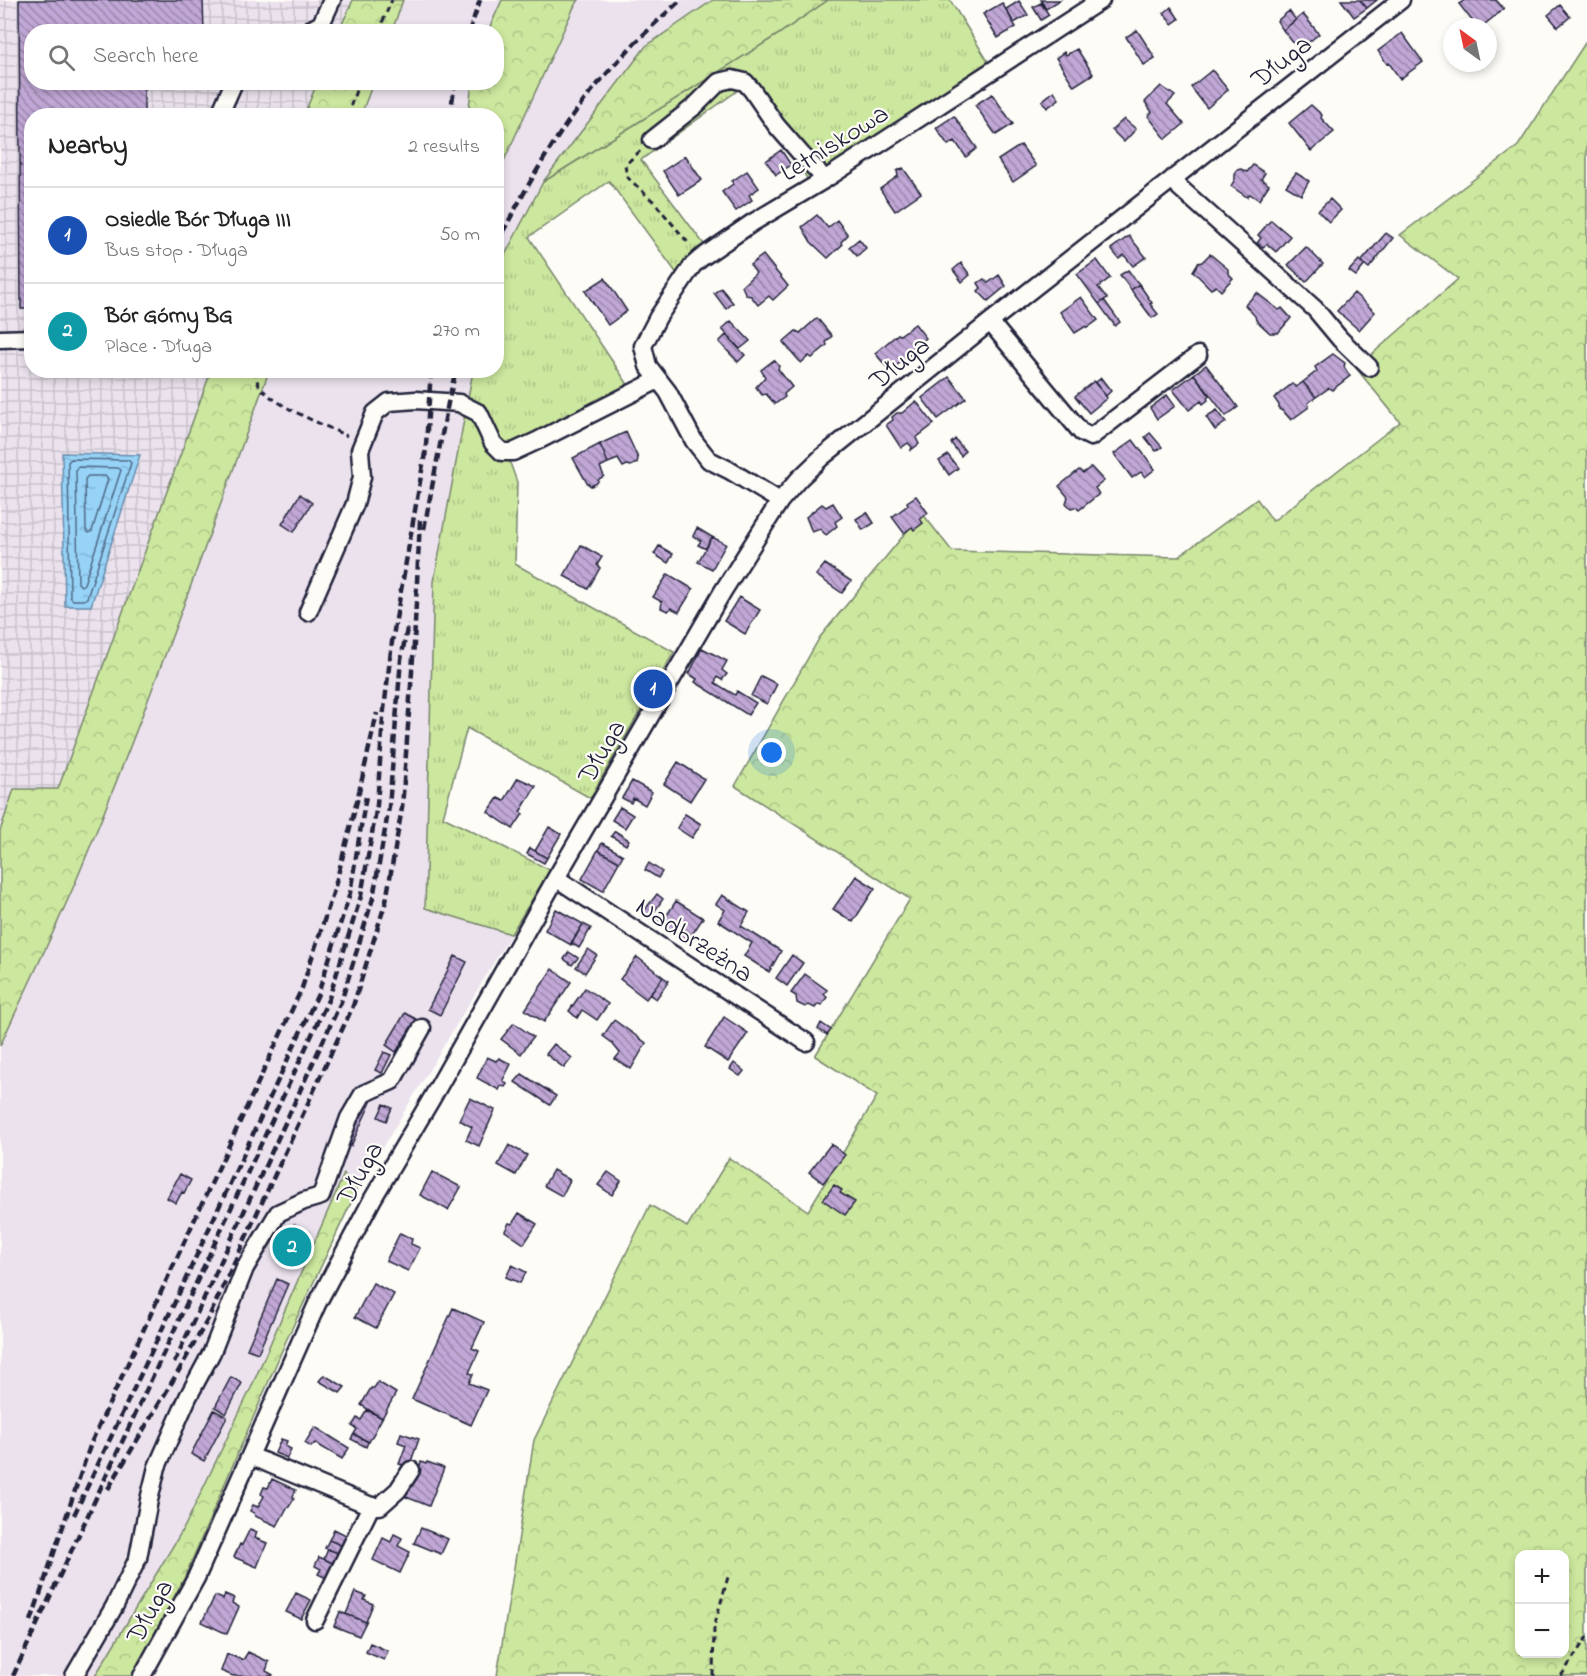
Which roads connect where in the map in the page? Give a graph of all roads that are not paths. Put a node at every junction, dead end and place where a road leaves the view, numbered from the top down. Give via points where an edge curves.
1 (332, 0) edge
2 (1101, 0) edge
3 (1401, 0) edge
4 (321, 24) edge
5 (230, 90) edge
6 (223, 108) edge
7 (652, 140) road end
8 (1173, 178) junction
9 (824, 180) junction
10 (990, 322) junction
11 (24, 338) edge
12 (0, 339) edge
13 (1198, 355) dead end
14 (1369, 367) dead end
15 (653, 373) junction
16 (780, 501) junction
17 (308, 612) dead end
18 (556, 878) junction
19 (422, 1028) dead end
20 (806, 1042) dead end
21 (250, 1456) junction
22 (411, 1470) dead end
23 (371, 1506) junction
24 (315, 1620) dead end
25 (74, 1676) edge
26 (142, 1676) edge

1 - 4 street
2 - 9 street, Letniskowa
3 - 8 street, Długa
5 - 6 street
7 - 9 street via 719,82 745,82
8 - 10 street, Długa
8 - 14 street via 1316,309
9 - 15 street, Letniskowa via 752,223 693,265 643,346
10 - 13 street via 1081,432 1091,437
10 - 16 street, Długa via 822,457
11 - 12 street
15 - 16 street via 708,460
15 - 17 street via 513,452 502,452 479,413 459,403 389,402 375,413 360,450 362,477 355,504
16 - 18 street, Długa via 723,591
18 - 20 street, Nadbrzeżna
18 - 21 street, Długa via 372,1200 318,1304
19 - 25 street via 392,1081 363,1094 349,1118 321,1197 278,1213 245,1268 212,1352 157,1467 138,1558
21 - 23 street
21 - 26 street, Długa via 196,1578
22 - 23 street via 398,1490 380,1506
23 - 24 street

